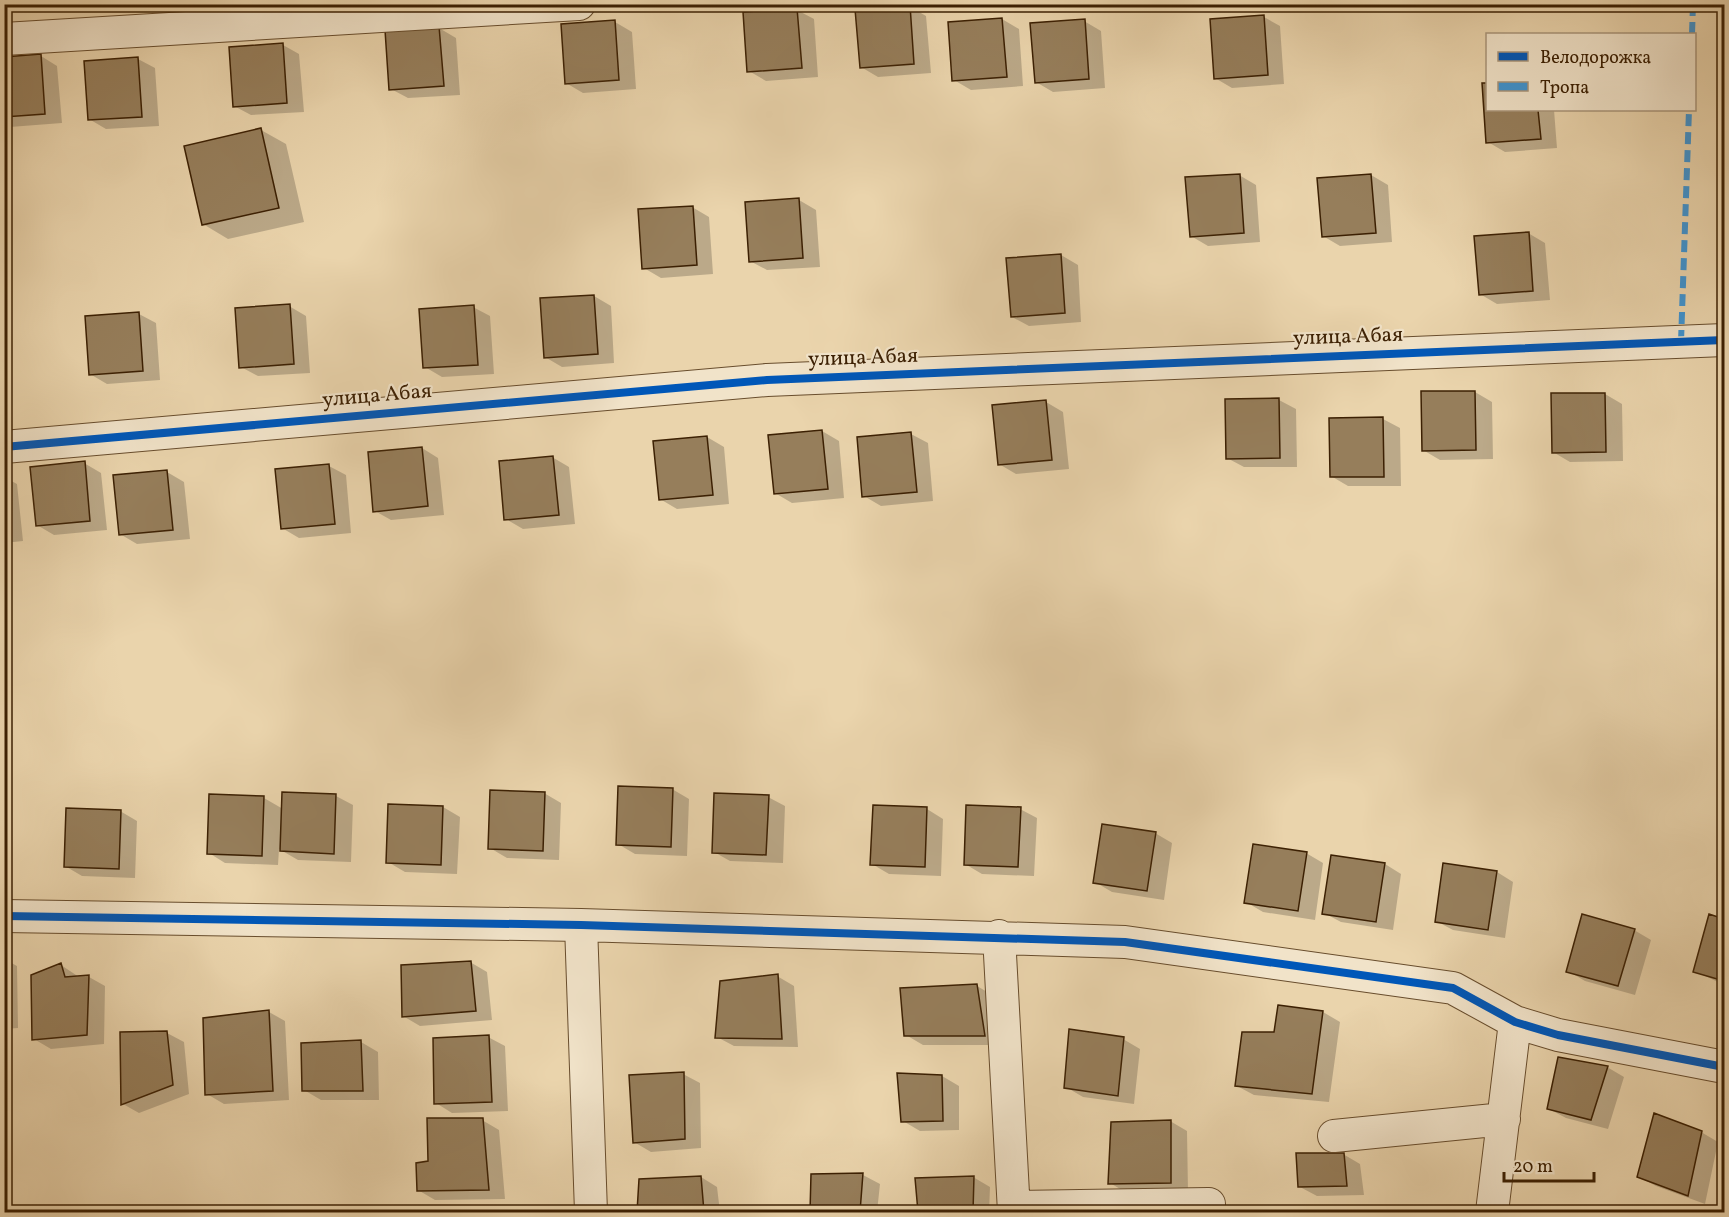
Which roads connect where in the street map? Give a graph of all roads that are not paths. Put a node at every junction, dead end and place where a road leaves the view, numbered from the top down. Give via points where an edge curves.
1 (579, 4) edge
2 (4, 39) edge
3 (1725, 340) edge
4 (4, 447) edge
5 (4, 916) edge
6 (581, 925) junction
7 (999, 936) junction
8 (1515, 1022) junction
9 (1725, 1066) edge
10 (1503, 1119) junction
11 (1334, 1136) dead end
12 (1209, 1204) dead end
13 (1014, 1210) edge
14 (591, 1212) edge
15 (1492, 1212) edge

1 - 2 street
3 - 4 street, улица Абая via 767,380
5 - 6 street
6 - 7 street
6 - 14 street
7 - 8 street via 1125,942 1453,988
7 - 13 street
8 - 9 street via 1558,1035
8 - 10 street
10 - 11 street
10 - 15 street
12 - 13 street

